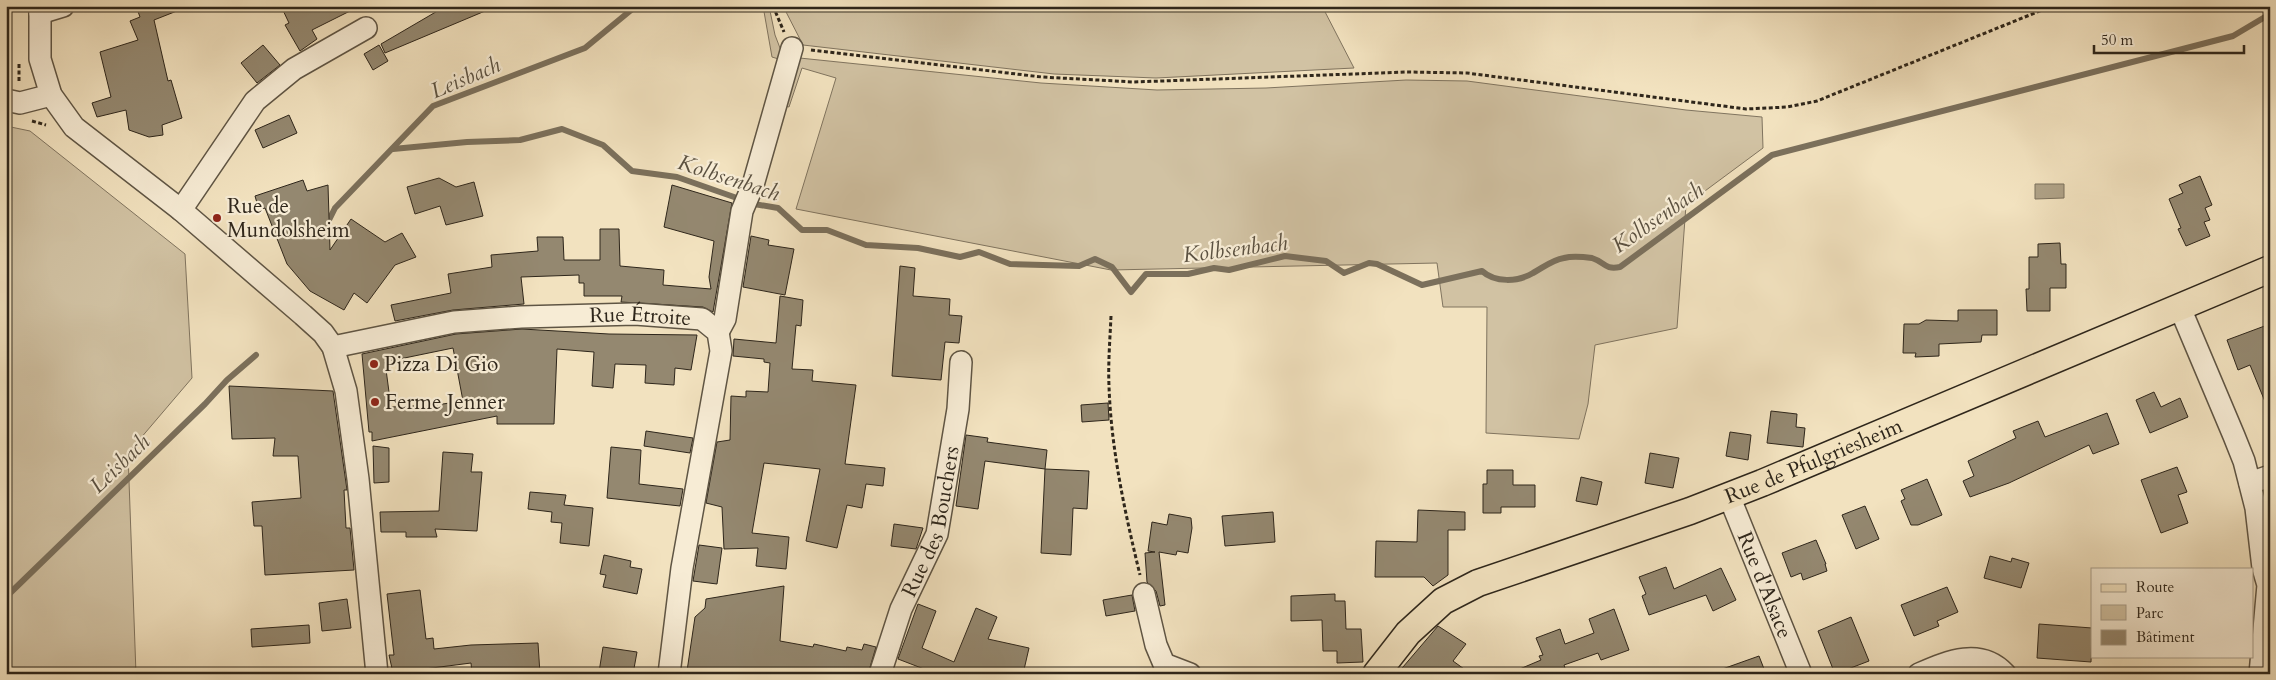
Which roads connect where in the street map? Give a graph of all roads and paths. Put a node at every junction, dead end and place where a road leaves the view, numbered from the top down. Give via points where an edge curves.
1 (63, 6) edge
2 (773, 6) edge
3 (2052, 6) edge
4 (40, 9) edge
5 (366, 28) dead end
6 (792, 48) junction
7 (51, 95) junction
8 (6, 100) edge
9 (181, 210) junction
10 (2270, 269) edge
11 (2180, 308) junction
12 (1111, 316) dead end
13 (718, 332) junction
14 (333, 347) junction
15 (961, 362) dead end
16 (2270, 476) edge
17 (2250, 483) junction
18 (1729, 496) junction
19 (2269, 585) edge
20 (1144, 594) joint
21 (377, 674) edge
22 (669, 674) edge
23 (880, 674) edge
24 (1190, 674) edge
25 (1376, 674) edge
26 (1801, 674) edge
27 (1919, 674) edge
28 (2005, 674) edge
29 (2260, 674) edge

1 - 4 street
2 - 6 path
3 - 6 path via 1817,100 1787,107 1746,109 1467,73 1407,72 1134,82 1042,77
4 - 7 street via 40,59
5 - 9 street via 294,69 255,102
6 - 13 street via 745,203 725,319
7 - 8 street via 20,103
7 - 9 street via 74,127
9 - 14 street via 323,333
10 - 11 main road, Rue de Pfulgriesheim
11 - 17 street via 2234,436
11 - 18 main road, Rue de Pfulgriesheim
12 - 20 path via 1109,385 1114,436 1126,516
13 - 14 street, Rue Étroite via 702,319 635,314 521,317 454,322
13 - 22 street, Rue Étroite via 721,351 682,568
14 - 21 street via 347,401
15 - 23 street, Rue des Bouchers via 958,410 937,534 901,609
16 - 17 street
17 - 19 street via 2259,525 2263,568
18 - 25 main road, Rue de Pfulgriesheim via 1478,583 1443,601 1408,633
18 - 26 street, Rue d'Alsace
19 - 29 street
20 - 24 street via 1164,664
27 - 28 street via 1969,658 1990,663

